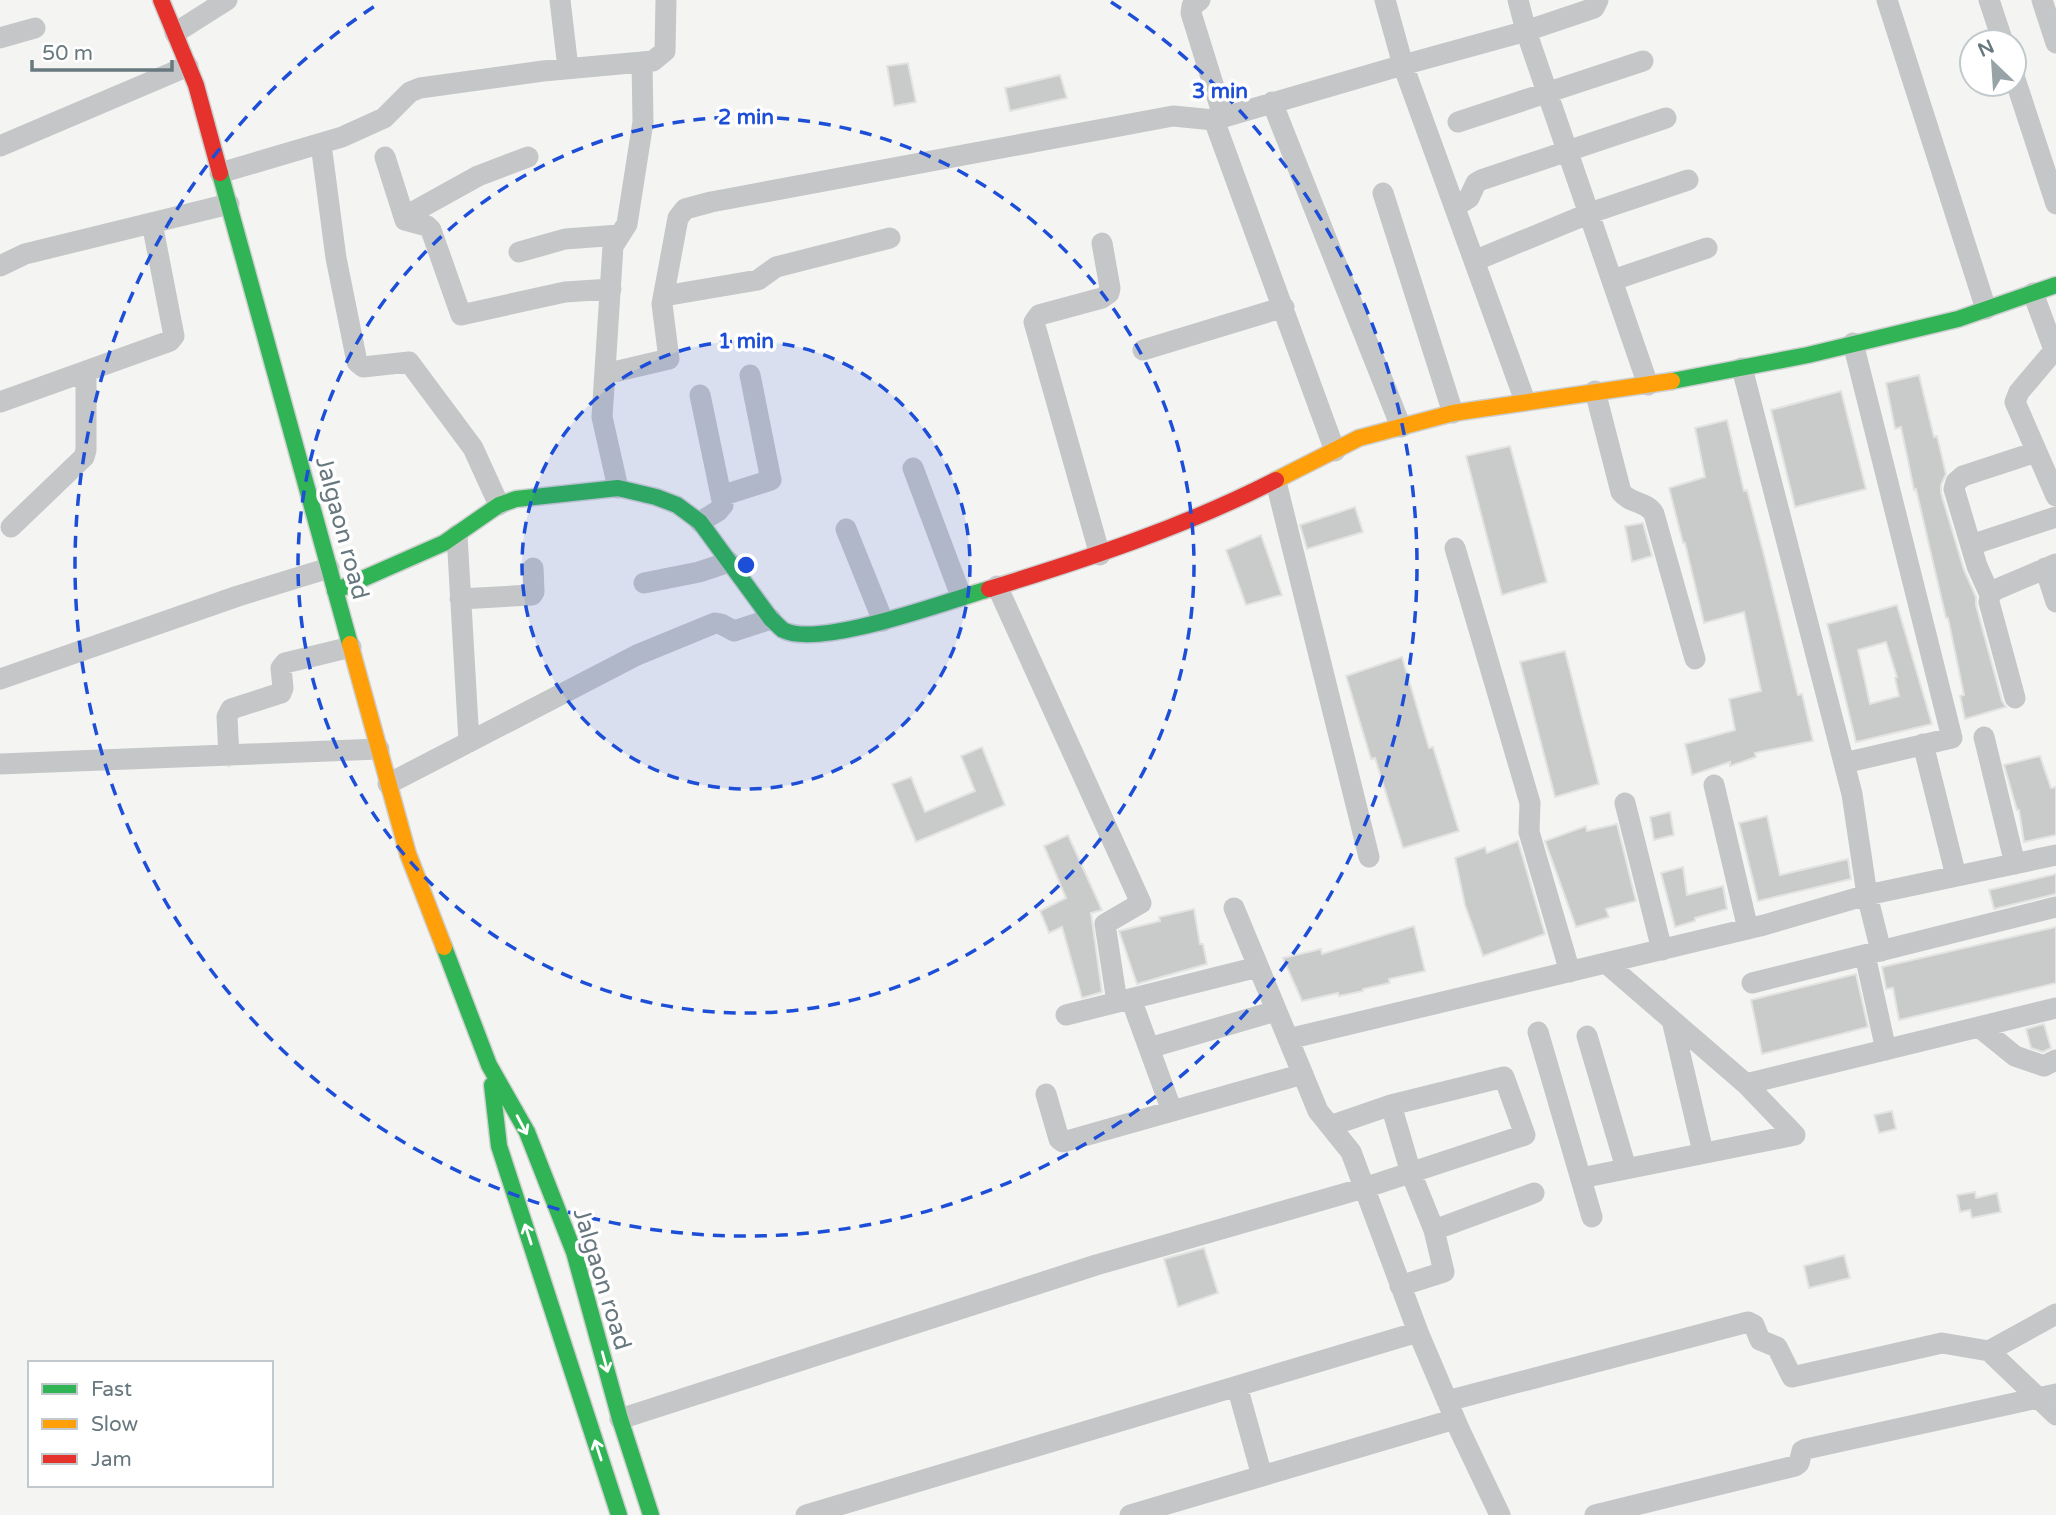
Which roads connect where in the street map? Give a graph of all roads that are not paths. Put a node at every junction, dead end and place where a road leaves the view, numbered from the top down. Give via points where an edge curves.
1 (161, 0) edge
2 (228, 0) edge
3 (560, 0) edge
4 (666, 0) edge
5 (1200, 0) edge
6 (1385, 0) edge
7 (1518, 0) edge
8 (1598, 0) edge
9 (1887, 0) edge
10 (1989, 0) edge
11 (2042, 0) edge
12 (35, 28) dead end
13 (1998, 28) edge
14 (1526, 31) junction
15 (174, 33) junction
16 (0, 38) edge
17 (2056, 43) edge
18 (1643, 61) dead end
19 (642, 62) junction
20 (1403, 65) junction
21 (188, 66) junction
22 (568, 68) junction
23 (1548, 91) junction
24 (2025, 98) edge
25 (1272, 102) junction
26 (1218, 118) junction
27 (1666, 118) dead end
28 (1458, 122) dead end
29 (2046, 140) edge
30 (321, 144) junction
31 (0, 146) edge
32 (1569, 152) junction
33 (385, 156) dead end
34 (528, 157) dead end
35 (220, 173) junction
36 (1688, 180) dead end
37 (1383, 193) dead end
38 (229, 204) junction
39 (2056, 204) edge
40 (1455, 207) junction
41 (1590, 213) junction
42 (404, 218) junction
43 (152, 223) junction
44 (619, 235) junction
45 (890, 238) dead end
46 (1102, 243) dead end
47 (1707, 248) dead end
48 (519, 252) dead end
49 (1474, 261) junction
50 (0, 266) edge
51 (1613, 280) junction
52 (2056, 285) edge
53 (611, 289) junction
54 (2033, 293) junction
55 (664, 296) junction
56 (1283, 307) junction
57 (1986, 309) junction
58 (1853, 343) junction
59 (1143, 350) dead end
60 (1742, 368) junction
61 (86, 371) junction
62 (605, 374) junction
63 (750, 374) dead end
64 (1647, 385) junction
65 (1595, 391) junction
66 (700, 395) dead end
67 (1525, 401) junction
68 (0, 402) edge
69 (1453, 413) junction
70 (1401, 427) junction
71 (1335, 451) junction
72 (2036, 452) junction
73 (913, 468) dead end
74 (1276, 482) junction
75 (618, 488) junction
76 (721, 496) junction
77 (2056, 496) edge
78 (499, 505) junction
79 (2056, 517) edge
80 (700, 522) junction
81 (10, 527) dead end
82 (846, 529) dead end
83 (457, 535) junction
84 (1972, 545) junction
85 (1455, 548) dead end
86 (1100, 555) junction
87 (729, 562) junction
88 (2051, 566) edge
89 (329, 568) junction
90 (533, 568) dead end
91 (644, 583) dead end
92 (997, 586) junction
93 (335, 591) junction
94 (1990, 595) junction
95 (961, 596) junction
96 (460, 599) junction
97 (2056, 602) edge
98 (771, 619) junction
99 (883, 621) junction
100 (351, 647) junction
101 (1695, 659) dead end
102 (0, 679) edge
103 (2015, 698) dead end
104 (1984, 737) dead end
105 (469, 742) junction
106 (1923, 744) junction
107 (379, 749) junction
108 (229, 755) junction
109 (0, 763) edge
110 (1844, 764) junction
111 (388, 784) junction
112 (1714, 785) dead end
113 (1625, 803) dead end
114 (2056, 855) edge
115 (1368, 857) dead end
116 (2015, 864) junction
117 (1955, 876) junction
118 (1867, 895) junction
119 (1234, 908) dead end
120 (2056, 908) edge
121 (1748, 929) junction
122 (1662, 950) junction
123 (1873, 953) junction
124 (1606, 963) junction
125 (1258, 967) junction
126 (1570, 972) junction
127 (1752, 982) dead end
128 (1124, 1000) junction
129 (2056, 1008) edge
130 (1276, 1011) junction
131 (1066, 1015) dead end
132 (1672, 1020) junction
133 (1979, 1027) junction
134 (1538, 1032) dead end
135 (1587, 1036) dead end
136 (1288, 1039) junction
137 (1149, 1048) junction
138 (1886, 1050) junction
139 (2056, 1060) edge
140 (489, 1065) junction
141 (1303, 1074) junction
142 (1746, 1084) junction
143 (1046, 1094) dead end
144 (1391, 1105) junction
145 (1172, 1111) junction
146 (1330, 1126) junction
147 (1703, 1152) junction
148 (1626, 1168) junction
149 (1412, 1173) junction
150 (1581, 1178) junction
151 (1364, 1188) junction
152 (1534, 1193) dead end
153 (1592, 1217) dead end
154 (1434, 1230) junction
155 (1400, 1286) junction
156 (2056, 1314) edge
157 (1418, 1332) junction
158 (1989, 1351) junction
159 (1237, 1386) junction
160 (2047, 1396) edge
161 (1451, 1410) junction
162 (2056, 1415) edge
163 (620, 1419) junction
164 (1262, 1476) junction
165 (619, 1515) edge
166 (651, 1515) edge
167 (806, 1515) edge
168 (1130, 1515) edge
169 (1500, 1515) edge
170 (1595, 1515) edge

1 - 15 main road, Jalgaon road
2 - 15 street
3 - 22 street
4 - 19 street via 665,51 653,61
5 - 26 street via 1191,13
6 - 20 street
7 - 14 street
8 - 14 street via 1594,8
9 - 57 street
10 - 13 street
11 - 17 street
12 - 16 street
14 - 20 street
14 - 23 street
15 - 21 main road, Jalgaon road
18 - 23 street
19 - 22 street
19 - 44 street via 643,122 627,224
20 - 25 street
20 - 40 street
21 - 31 street
21 - 35 main road, Jalgaon road
22 - 30 street via 414,89 384,118
23 - 28 street
23 - 32 street
24 - 29 street
25 - 26 street
25 - 70 street
26 - 55 street via 1173,116 685,209 678,218
26 - 56 street
27 - 32 street
29 - 39 street
30 - 35 street
30 - 78 street via 337,264 357,362 363,367 409,362 473,448
32 - 40 street via 1481,180 1469,198
32 - 41 street
33 - 42 street
34 - 42 street via 478,176
35 - 38 main road, Jalgaon road
36 - 41 street
37 - 69 street
38 - 43 street
38 - 89 main road, Jalgaon road
40 - 49 street
41 - 49 street
41 - 51 street
42 - 53 street via 431,230 461,315 565,292
43 - 50 street via 26,254
43 - 61 street via 174,336
44 - 48 street via 565,239
44 - 53 street via 613,246
45 - 55 street via 776,267 758,280
46 - 86 street via 1109,293 1039,315 1034,322
47 - 51 street
49 - 67 street
51 - 64 street
52 - 54 main road
53 - 62 street
54 - 57 main road
54 - 72 street via 2053,347 2015,402
55 - 62 street via 669,359
56 - 59 street
56 - 71 street
57 - 58 main road
58 - 60 main road
58 - 106 street via 1952,738
60 - 64 main road
60 - 110 street
61 - 68 street
61 - 81 street via 85,457
62 - 75 street via 602,417
63 - 76 street via 771,480
64 - 65 main road
65 - 67 main road
65 - 101 street via 1621,492 1654,514
66 - 76 street
67 - 69 main road
69 - 70 main road
70 - 71 main road via 1359,438
71 - 74 main road
72 - 77 street
72 - 84 street via 1956,482 1954,489
73 - 95 street
74 - 86 main road
74 - 115 street
75 - 78 main road via 516,499
75 - 80 main road via 677,505
76 - 80 street via 722,508
78 - 83 main road
79 - 84 street
80 - 87 main road
82 - 99 street
83 - 93 main road
83 - 96 street
84 - 94 street
85 - 126 street via 1530,803 1529,832
86 - 92 main road
87 - 91 street
87 - 98 main road
88 - 94 street
88 - 97 street
89 - 93 main road, Jalgaon road
89 - 102 street
90 - 96 street via 532,595
92 - 95 main road
92 - 128 street via 1140,903 1105,924
93 - 100 main road, Jalgaon road
94 - 103 street
95 - 99 main road
96 - 105 street
98 - 99 main road via 784,630 803,634
98 - 105 street via 734,631 718,622 659,645
100 - 107 main road, Jalgaon road
100 - 108 street via 285,663 281,692 231,709 227,717
104 - 116 street
105 - 111 street
106 - 110 street
106 - 117 street
107 - 108 street
107 - 111 main road, Jalgaon road
108 - 109 street
110 - 118 street
111 - 140 main road, Jalgaon road via 408,854
112 - 121 street
113 - 122 street
114 - 116 street
116 - 117 street
117 - 118 street
118 - 121 street
118 - 123 street
119 - 125 street
120 - 123 street
121 - 122 street
122 - 124 street
123 - 127 street
123 - 138 street
124 - 126 street
124 - 132 street
125 - 128 street
125 - 130 street
126 - 136 street
128 - 131 street
128 - 137 street
129 - 133 street
130 - 136 street
130 - 137 street
132 - 142 street
132 - 147 street
133 - 138 street
133 - 139 street via 2015,1056 2044,1066
134 - 150 street
135 - 148 street
136 - 141 street
137 - 145 street
138 - 142 street
140 -> 163 main road, Jalgaon road via 527,1132 574,1252
165 -> 140 main road, Jalgaon road via 499,1146
141 - 145 street
141 - 146 street via 1318,1111
142 - 147 street via 1795,1135
143 - 145 street via 1063,1142
144 - 146 street
144 - 149 street
144 - 149 street via 1504,1077 1525,1135
146 - 151 street via 1351,1152
147 - 148 street
148 - 150 street
149 - 151 street
149 - 154 street
150 - 153 street
151 - 155 street
151 - 163 street via 1096,1265
152 - 154 street
154 - 155 street via 1444,1272
155 - 157 street
156 - 158 street
157 - 159 street
157 - 161 street
158 - 160 street
158 - 161 street via 1942,1343 1792,1377 1777,1347 1759,1340 1754,1325 1748,1322
159 - 164 street
159 - 167 street
160 - 162 street
160 - 170 street via 1806,1448 1795,1466
161 - 164 street
161 - 169 street
163 - 166 main road, Jalgaon road
164 - 168 street

